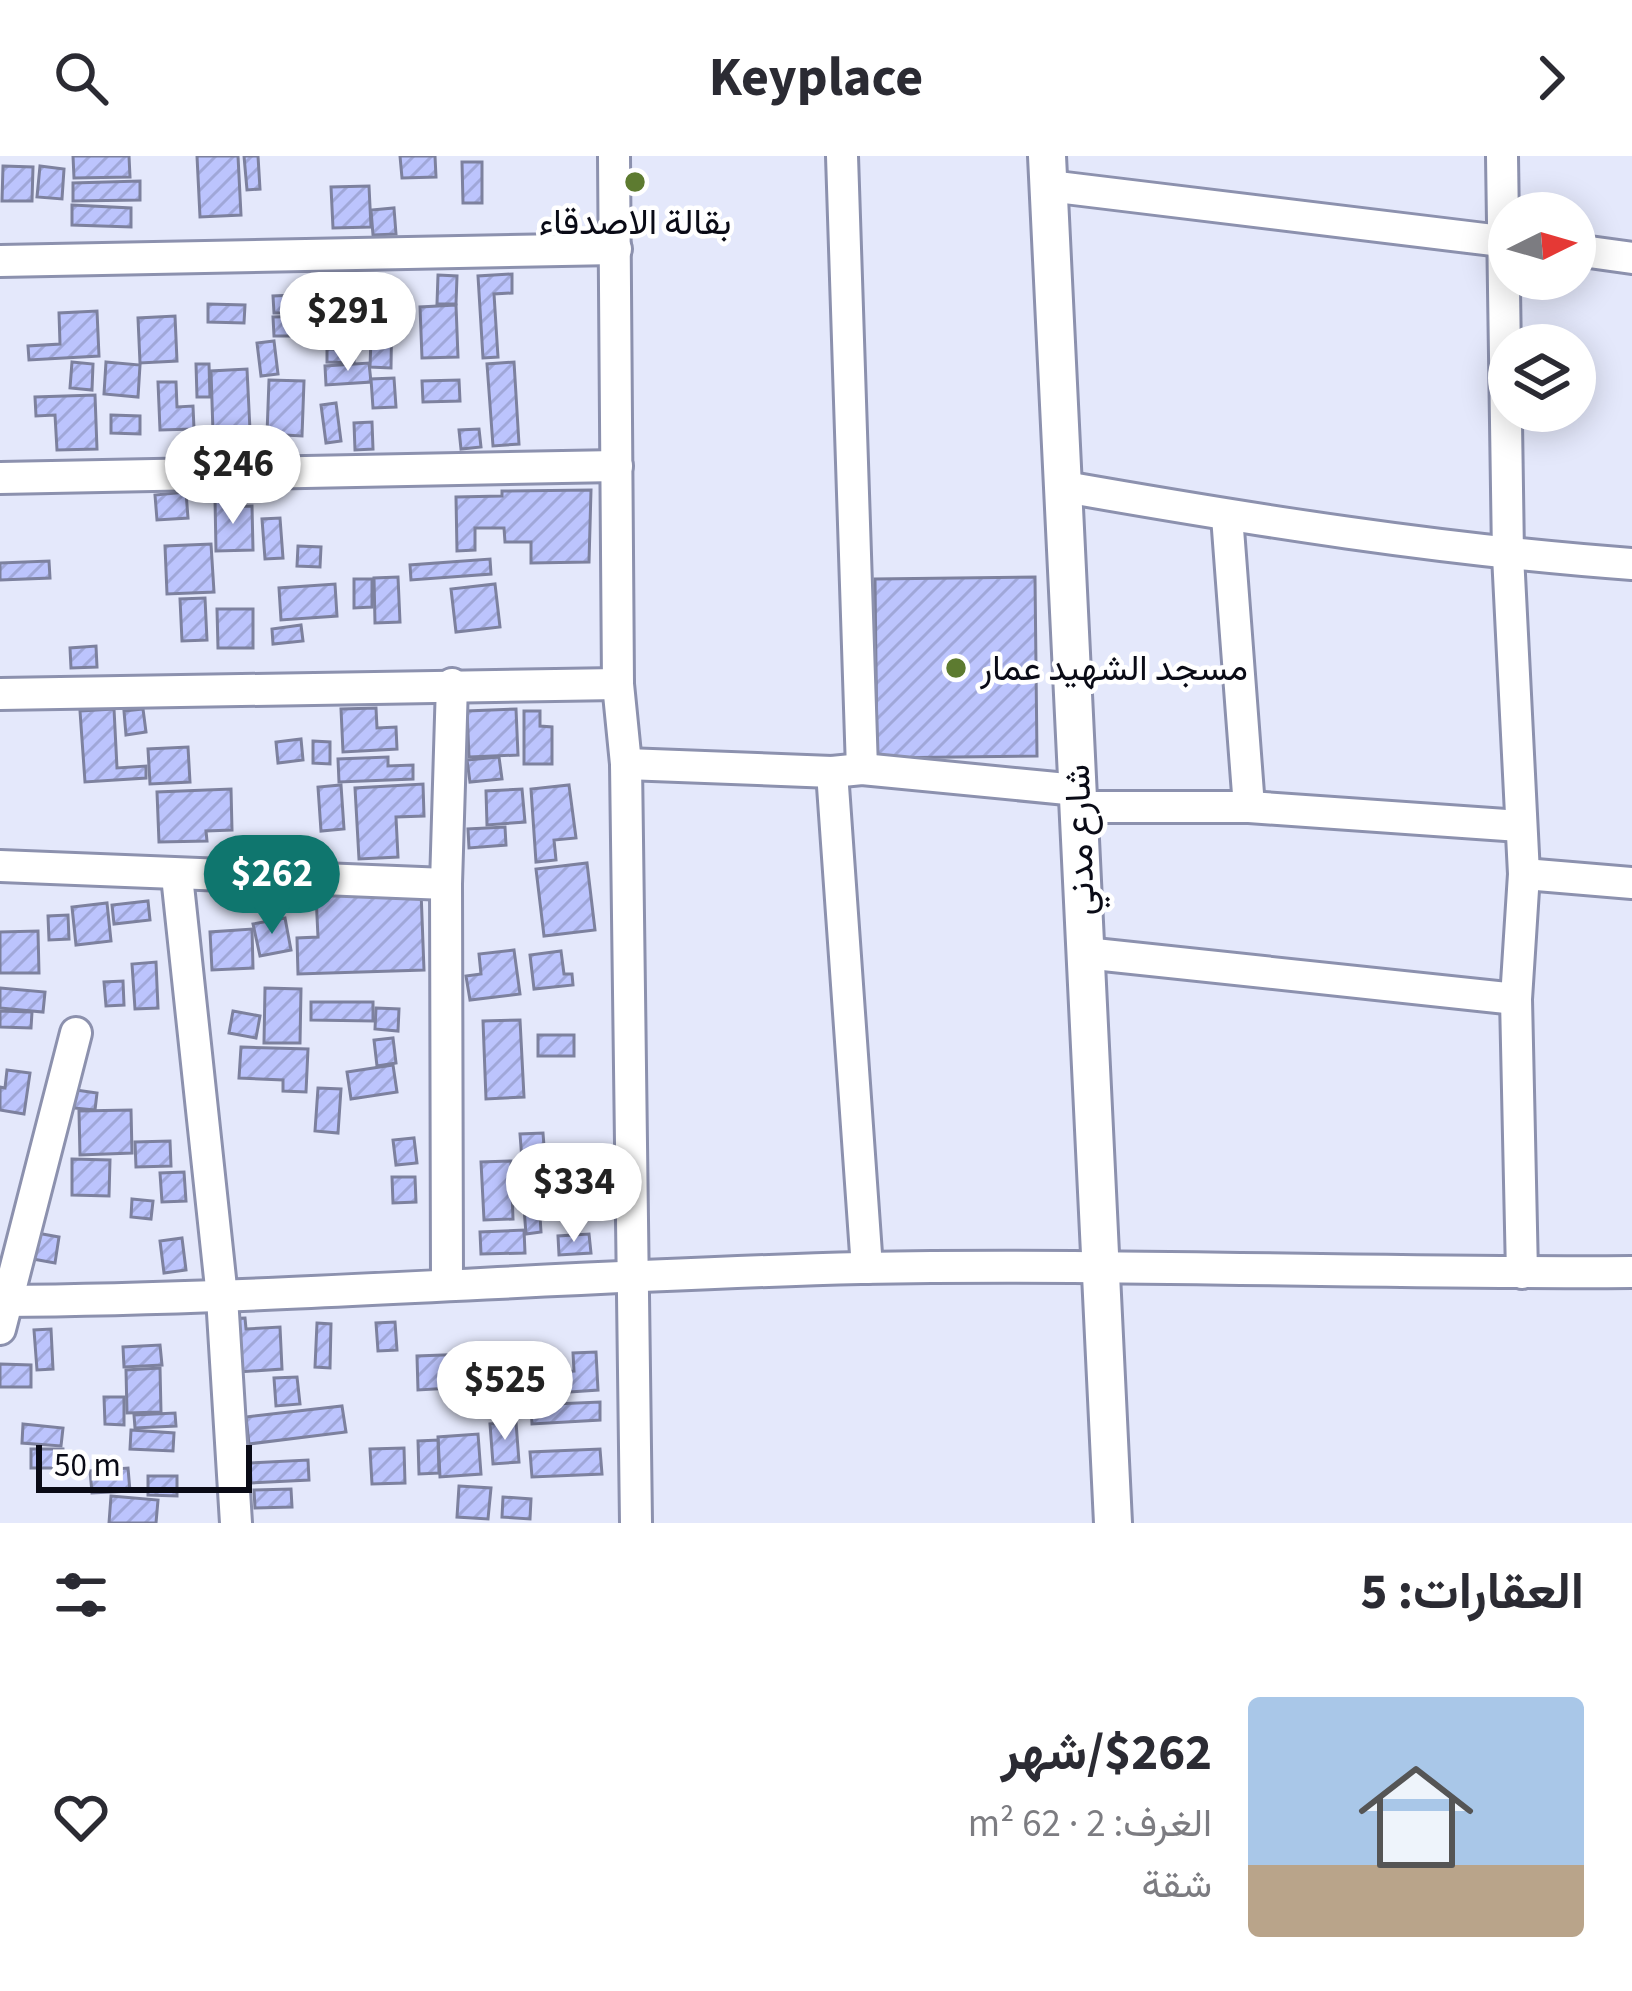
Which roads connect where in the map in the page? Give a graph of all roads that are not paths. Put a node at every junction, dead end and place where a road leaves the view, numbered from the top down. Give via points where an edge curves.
1 (614, 156) edge
2 (842, 156) edge
3 (1502, 156) edge
4 (1048, 171) edge
5 (1504, 192) edge
6 (1488, 238) edge
7 (616, 249) junction
8 (1596, 253) edge
9 (1632, 258) edge
10 (0, 261) edge
11 (1506, 300) edge
12 (617, 466) junction
13 (0, 478) edge
14 (1065, 487) junction
15 (1227, 516) junction
16 (1508, 555) junction
17 (1632, 564) edge
18 (452, 684) junction
19 (618, 684) junction
20 (0, 694) edge
21 (626, 764) junction
22 (847, 771) junction
23 (1078, 798) junction
24 (1250, 806) junction
25 (1520, 826) junction
26 (0, 866) edge
27 (1524, 874) junction
28 (177, 876) junction
29 (446, 884) junction
30 (1632, 884) edge
31 (1084, 953) junction
32 (1516, 999) junction
33 (76, 1033) dead end
34 (867, 1268) junction
35 (1100, 1268) junction
36 (1632, 1272) edge
37 (1522, 1273) junction
38 (632, 1274) junction
39 (447, 1282) junction
40 (222, 1297) junction
41 (3, 1310) edge
42 (236, 1523) edge
43 (636, 1523) edge
44 (1113, 1523) edge

1 - 7 street
2 - 22 street
3 - 5 street
4 - 6 street
4 - 14 street, شارع مدني
7 - 10 street
7 - 12 street
8 - 9 street
11 - 16 street
12 - 13 street
12 - 19 street
14 - 15 street
14 - 23 street, شارع مدني
15 - 16 street
15 - 24 street
16 - 17 street
16 - 25 street
18 - 19 street
18 - 20 street
18 - 29 street
19 - 21 street
21 - 22 street
21 - 38 street
22 - 23 street
22 - 34 street
23 - 24 street
23 - 31 street, شارع مدني
24 - 25 street
25 - 27 street
26 - 28 street
27 - 30 street
27 - 32 street
28 - 29 street
28 - 40 street
29 - 39 street
31 - 32 street
31 - 35 street, شارع مدني
32 - 37 street
33 - 41 street
34 - 35 street
34 - 38 street
35 - 37 street
35 - 44 street, شارع مدني
36 - 37 street
38 - 39 street
38 - 43 street
39 - 40 street
40 - 41 street
40 - 42 street

